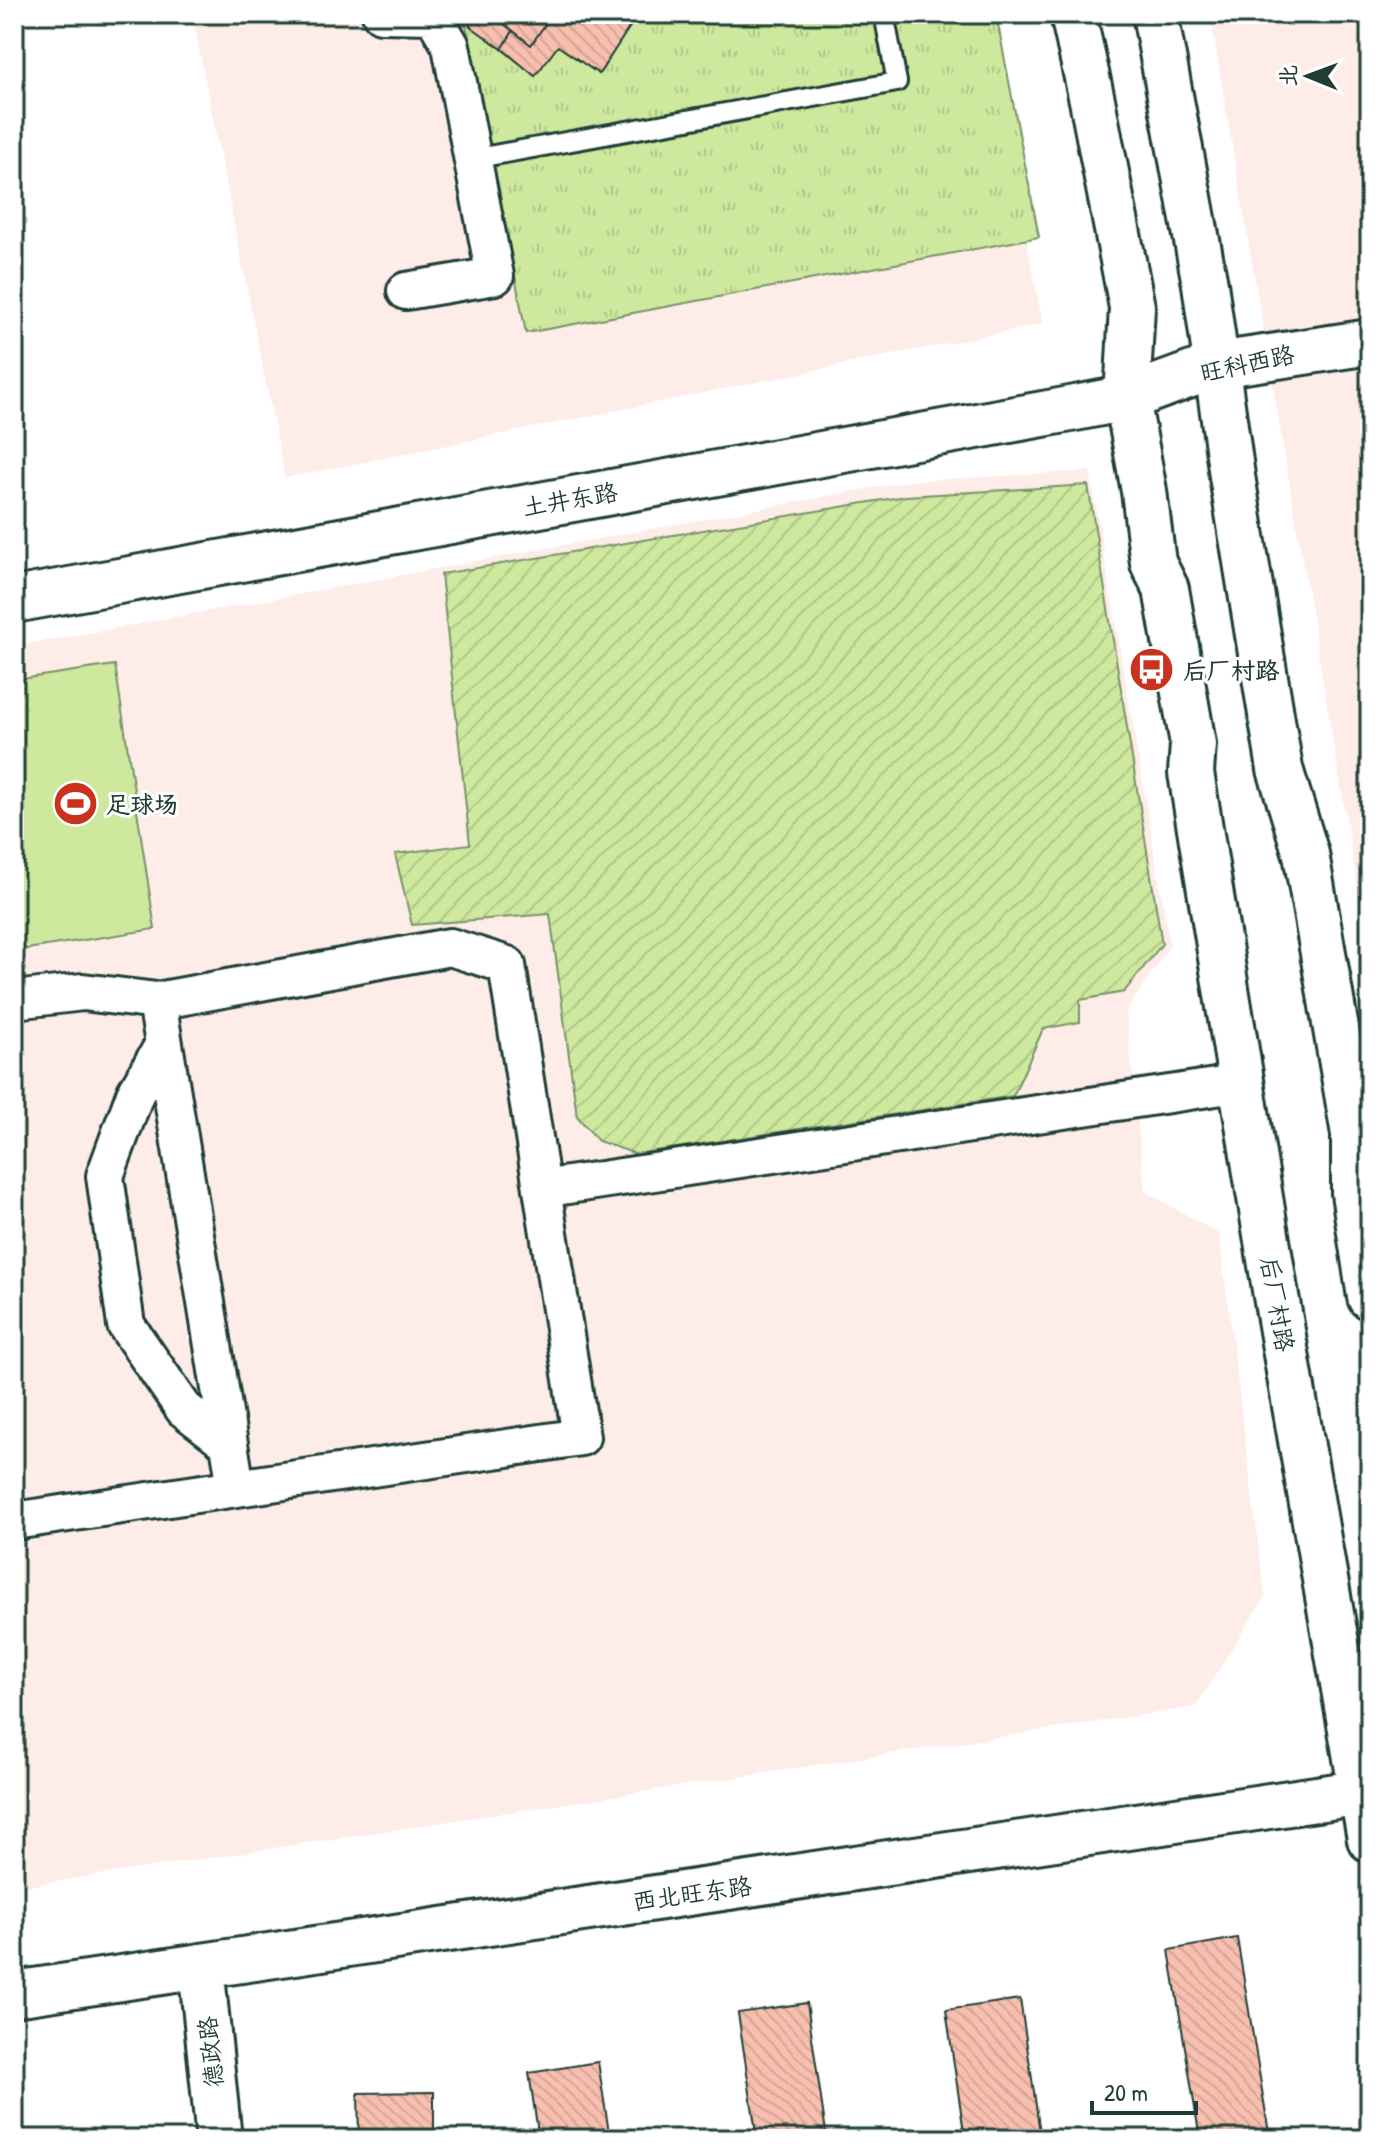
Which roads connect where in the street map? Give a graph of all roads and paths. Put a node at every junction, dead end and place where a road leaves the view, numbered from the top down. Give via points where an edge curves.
1 (381, 14) edge
2 (884, 14) edge
3 (1073, 14) edge
4 (1155, 14) edge
5 (472, 159) junction
6 (406, 291) dead end
7 (1370, 342) edge
8 (1217, 365) junction
9 (1127, 398) junction
10 (14, 600) edge
11 (14, 1000) edge
12 (157, 1001) junction
13 (164, 1044) junction
14 (1242, 1083) junction
15 (542, 1189) junction
16 (1370, 1297) edge
17 (228, 1443) junction
18 (236, 1487) junction
19 (14, 1521) edge
20 (1366, 1792) edge
21 (1370, 1839) edge
22 (201, 1966) junction
23 (14, 1994) edge
24 (219, 2139) edge

1 - 5 street via 433,15 451,46
2 - 5 lane via 897,82
3 - 9 main road, 后厂村路 via 1132,307
4 - 8 main road
5 - 6 street via 495,276
7 - 8 main road, 旺科西路
8 - 9 main road, 旺科西路
8 - 16 main road via 1280,769 1306,854 1354,1134 1354,1193
9 - 10 main road, 土井东路
9 - 14 main road, 后厂村路 via 1153,563 1166,589 1193,744 1191,773
11 - 12 street via 83,992
12 - 13 street
12 - 15 street via 450,947 507,965
13 - 17 street
13 - 17 street via 135,1094 105,1176 126,1325 184,1409
14 - 15 street
14 - 20 main road, 后厂村路
15 - 18 street via 581,1437
17 - 18 street
18 - 19 street
20 - 21 main road, 后厂村路
20 - 22 main road, 西北旺东路
22 - 23 main road, 西北旺东路
22 - 24 main road, 德政路

